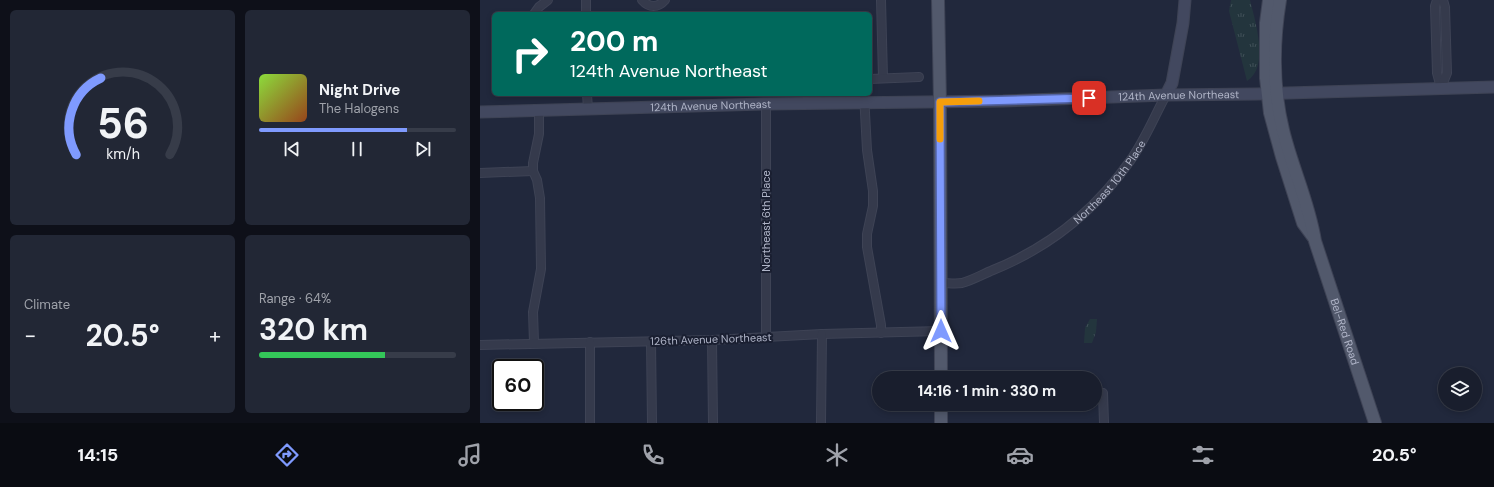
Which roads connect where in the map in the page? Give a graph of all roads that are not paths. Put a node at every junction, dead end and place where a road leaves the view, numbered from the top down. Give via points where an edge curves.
1 (548, 0) edge
2 (586, 0) edge
3 (642, 0) edge
4 (665, 0) edge
5 (881, 0) edge
6 (938, 0) edge
7 (1185, 0) edge
8 (1269, 0) edge
9 (1280, 0) edge
10 (1437, 0) edge
11 (1443, 0) edge
12 (535, 12) edge
13 (586, 12) edge
14 (1271, 41) junction
15 (919, 77) dead end
16 (883, 78) junction
17 (872, 79) edge
18 (1494, 87) edge
19 (1441, 88) junction
20 (1166, 94) junction
21 (1272, 94) junction
22 (587, 96) edge
23 (865, 98) edge
24 (940, 102) junction
25 (766, 104) junction
26 (588, 109) junction
27 (539, 111) junction
28 (480, 112) edge
29 (533, 171) junction
30 (480, 173) edge
31 (941, 283) junction
32 (941, 331) junction
33 (881, 333) junction
34 (822, 334) junction
35 (766, 337) junction
36 (712, 340) junction
37 (651, 341) junction
38 (590, 342) junction
39 (534, 343) junction
40 (480, 344) edge
41 (941, 371) edge
42 (941, 411) edge
43 (1102, 411) edge
44 (590, 423) edge
45 (652, 423) edge
46 (713, 423) edge
47 (821, 423) edge
48 (941, 423) edge
49 (1104, 423) edge
50 (1375, 423) edge

1 - 12 street
2 - 13 street
3 - 4 street via 654,6
5 - 16 street
6 - 24 main road
7 - 20 street, Northeast 10th Place via 1172,83
8 - 14 main road
9 - 14 main road
10 - 19 street via 1437,73
11 - 19 street via 1447,73
14 - 21 main road, Bel-Red Road
15 - 16 street
16 - 17 street
18 - 19 street, 124th Avenue Northeast
19 - 21 street, 124th Avenue Northeast
20 - 21 street, 124th Avenue Northeast
20 - 24 street, 124th Avenue Northeast
20 - 31 street, Northeast 10th Place via 1145,138 1130,161 1072,225 1018,260 962,283
21 - 50 main road, Bel-Red Road
22 - 26 street
23 - 24 street, 124th Avenue Northeast
23 - 25 street, 124th Avenue Northeast
23 - 33 street via 867,150 873,191 867,247
24 - 31 main road
25 - 26 street, 124th Avenue Northeast
25 - 35 street, Northeast 6th Place
26 - 27 street, 124th Avenue Northeast
27 - 28 street, 124th Avenue Northeast
27 - 29 street via 539,134
29 - 30 street
29 - 39 street via 540,198 541,269 533,312
31 - 32 main road
32 - 33 street, 126th Avenue Northeast
32 - 41 main road
33 - 34 street, 126th Avenue Northeast
34 - 35 street, 126th Avenue Northeast
34 - 47 street
35 - 36 street, 126th Avenue Northeast
36 - 37 street, 126th Avenue Northeast
36 - 46 street
37 - 38 street, 126th Avenue Northeast
37 - 45 street
38 - 39 street, 126th Avenue Northeast
38 - 44 street
39 - 40 street, 126th Avenue Northeast
42 - 48 main road
43 - 49 street

